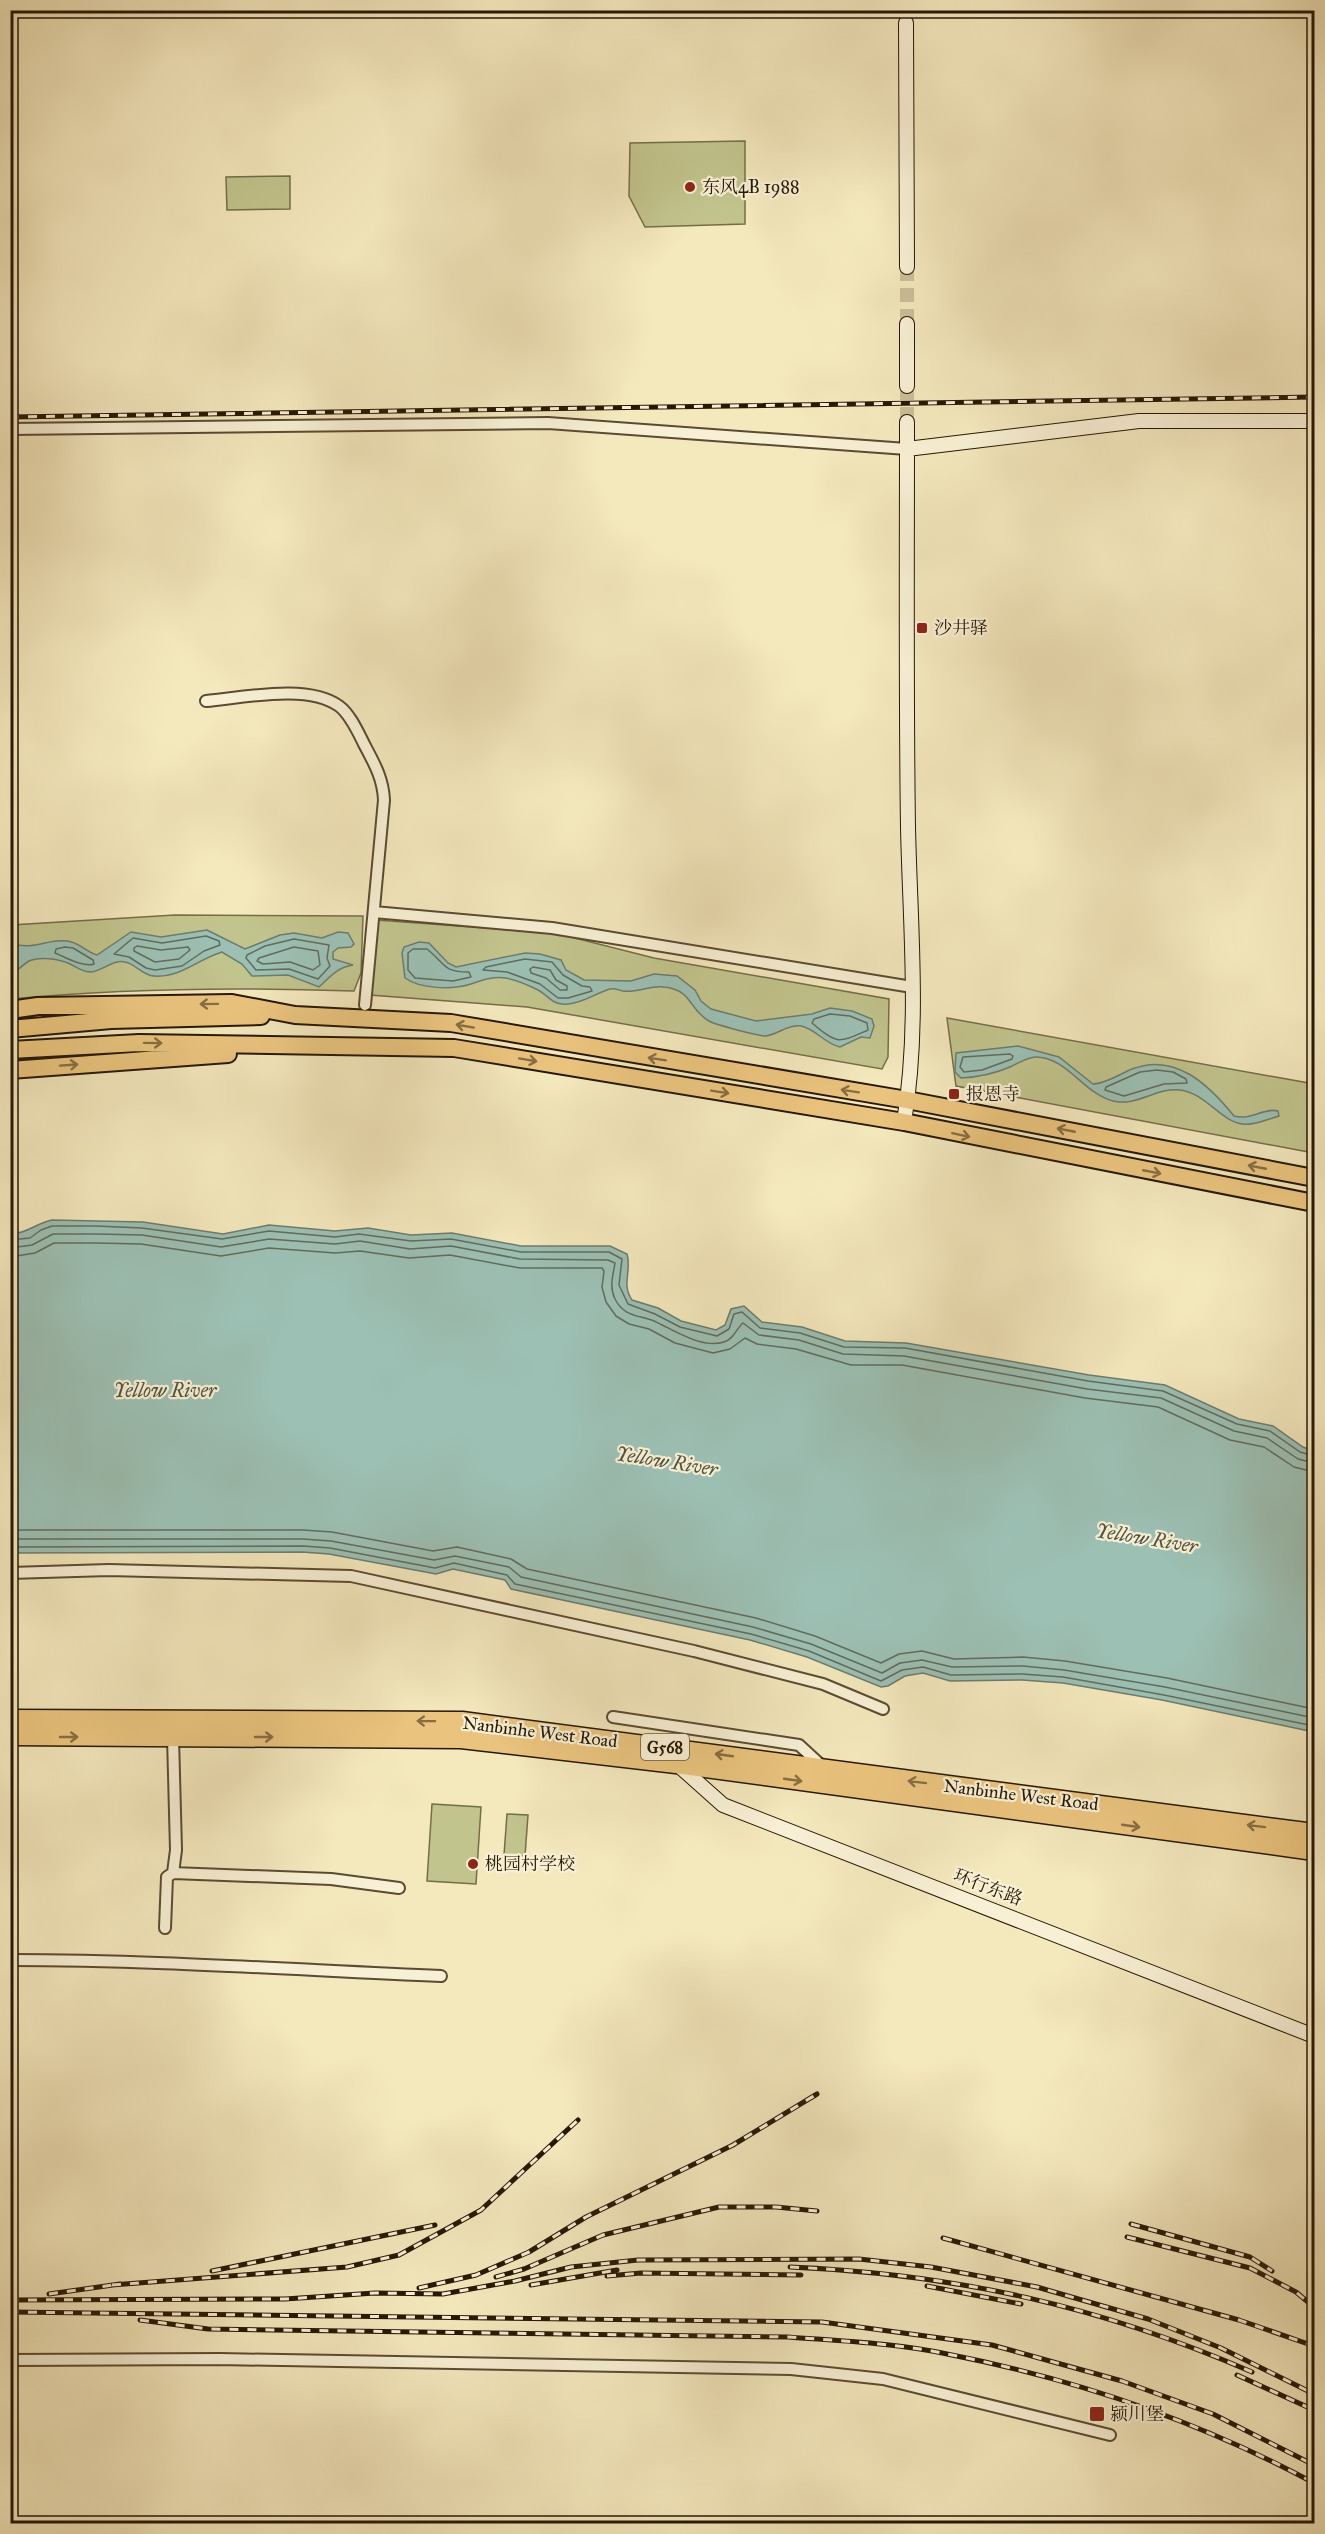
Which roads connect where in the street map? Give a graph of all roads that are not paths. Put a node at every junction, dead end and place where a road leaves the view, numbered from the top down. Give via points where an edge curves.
1 (906, 23) tunnel mouth
2 (907, 267) tunnel mouth
3 (907, 324) tunnel mouth
4 (907, 386) tunnel mouth
5 (1314, 421) edge
6 (907, 422) tunnel mouth
7 (10, 429) edge
8 (907, 449) junction
9 (206, 701) dead end
10 (374, 912) junction
11 (912, 987) junction
12 (365, 1005) dead end
13 (10, 1010) edge
14 (295, 1015) junction
15 (10, 1029) edge
16 (365, 1046) junction
17 (10, 1050) edge
18 (10, 1070) edge
19 (907, 1100) junction
20 (904, 1122) junction
21 (1314, 1178) edge
22 (1314, 1203) edge
23 (10, 1573) edge
24 (883, 1709) dead end
25 (613, 1717) dead end
26 (10, 1719) edge
27 (10, 1736) edge
28 (173, 1737) junction
29 (672, 1755) junction
30 (827, 1770) junction
31 (1314, 1833) edge
32 (1314, 1851) edge
33 (173, 1872) junction
34 (399, 1888) dead end
35 (165, 1928) dead end
36 (10, 1960) edge
37 (441, 1976) dead end
38 (1314, 2036) edge
39 (10, 2360) edge
40 (1110, 2435) dead end

1 - 2 street
3 - 4 street
5 - 8 street via 1138,421
6 - 8 street
7 - 8 street via 548,423
8 - 11 street
9 - 10 street via 291,693 339,706 357,729 383,785
10 - 11 street via 552,928
10 - 12 street
11 - 19 street
14 -> 13 main road via 232,1003 38,1006
14 - 15 main road via 111,1020
19 -> 14 main road via 451,1023
17 -> 16 main road via 140,1043
18 -> 16 main road via 225,1054 314,1054
16 -> 20 main road via 454,1048
19 - 20 street
21 -> 19 main road
20 -> 22 main road
23 - 24 street via 109,1570 351,1576 823,1683
25 - 30 street via 799,1745
29 -> 26 highway, Nanbinhe West Road / G568 via 462,1721
27 -> 28 highway, Nanbinhe West Road / G568
28 -> 29 highway, Nanbinhe West Road / G568 via 461,1739
28 - 33 street
30 -> 29 highway, Nanbinhe West Road / G568
29 -> 32 highway, Nanbinhe West Road / G568
29 - 38 street, 环行东路 via 723,1805
31 -> 30 highway, Nanbinhe West Road / G568
33 - 34 street via 332,1878
33 - 35 street via 167,1877
36 - 37 street via 125,1960
39 - 40 street via 220,2359 791,2369 883,2379

